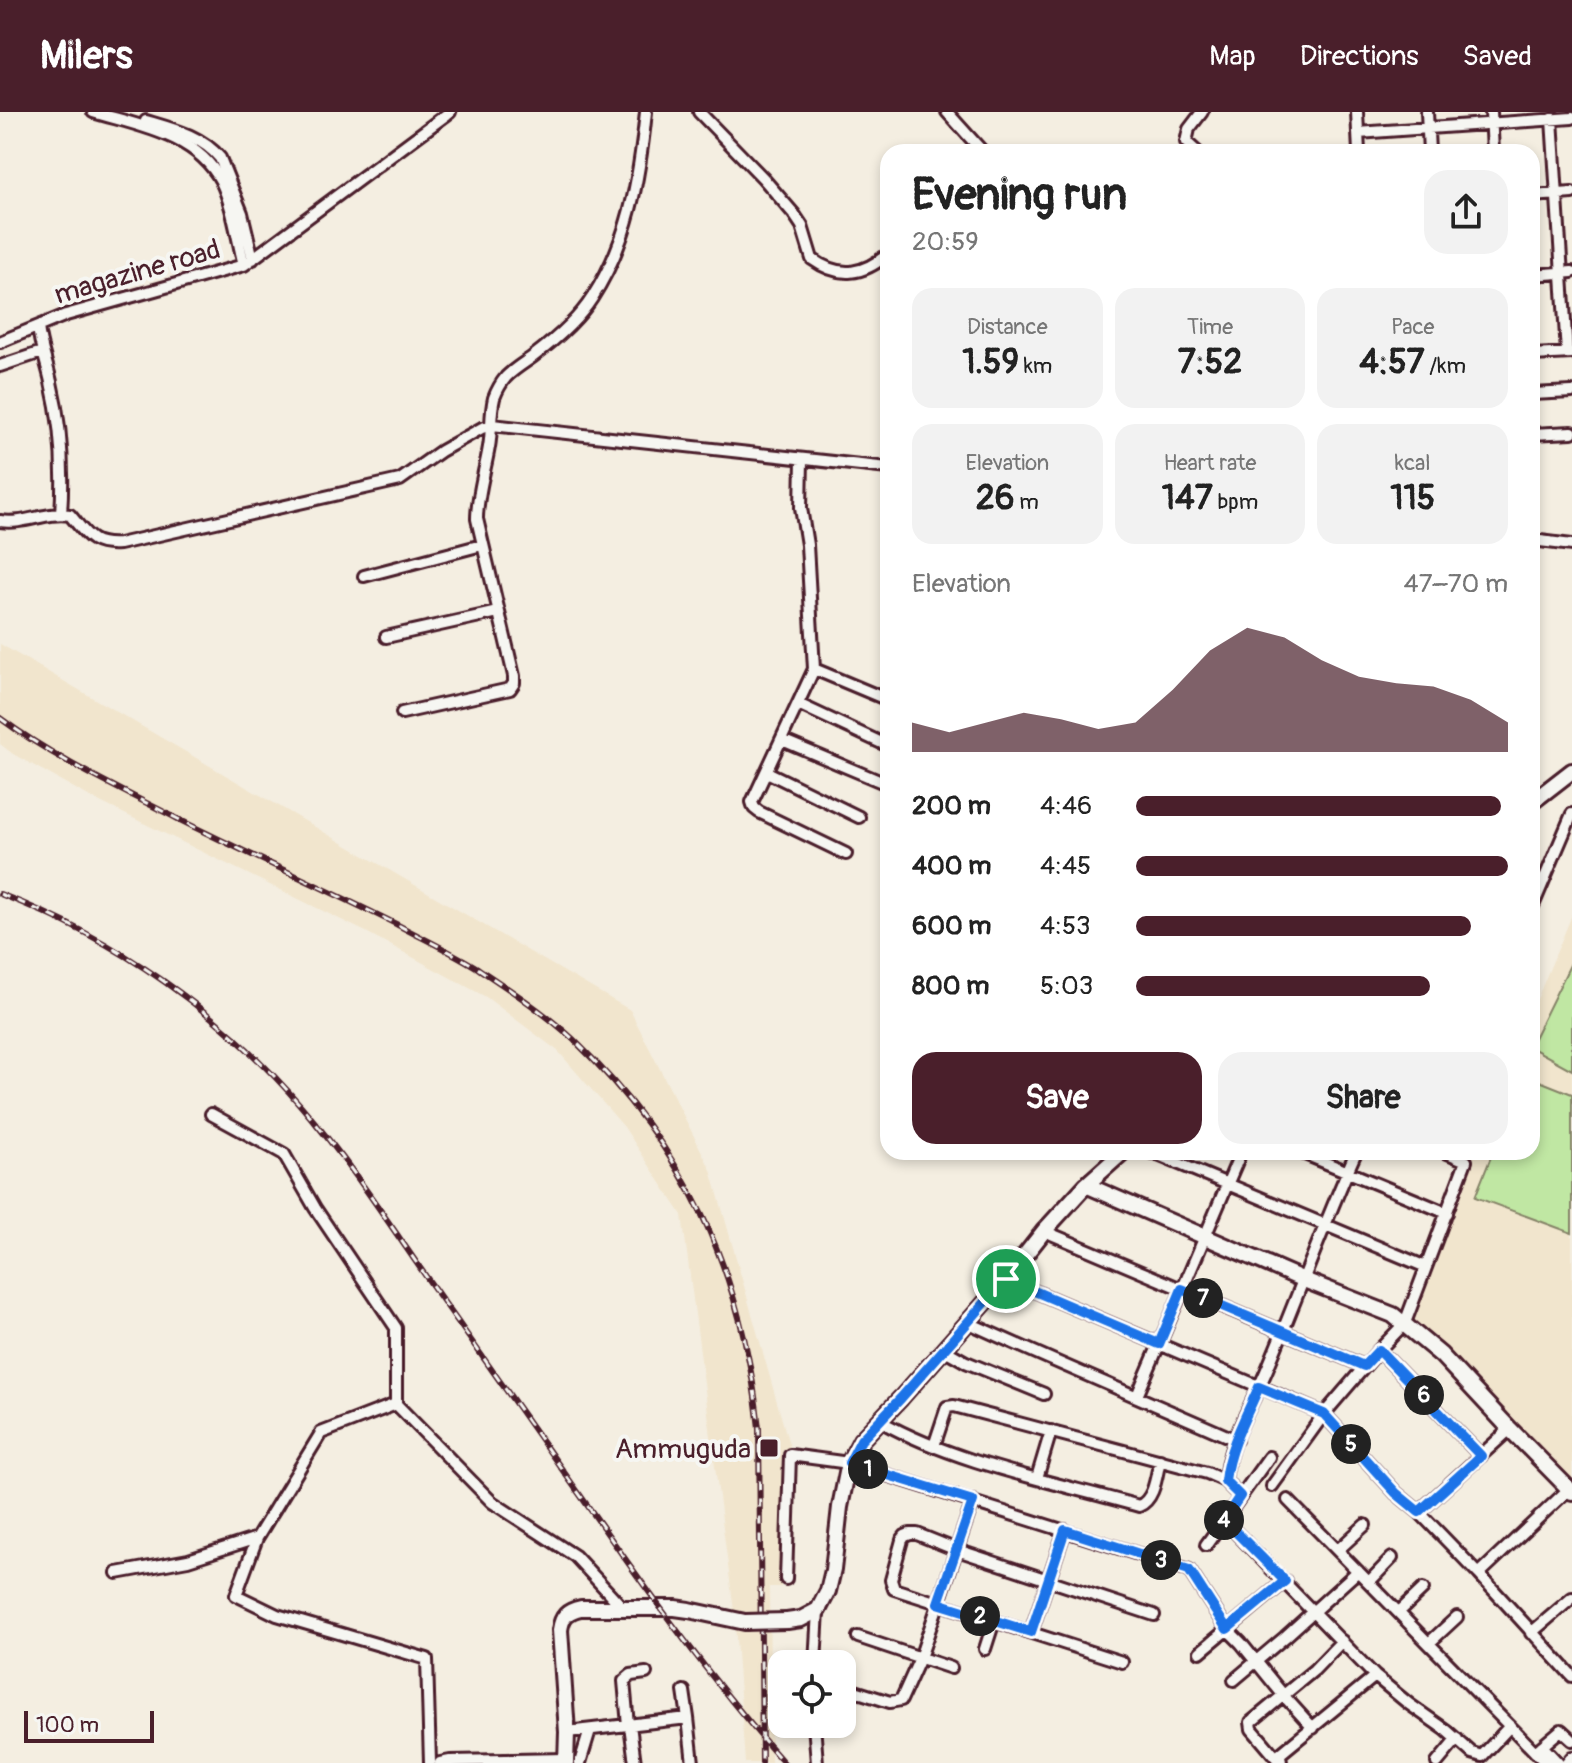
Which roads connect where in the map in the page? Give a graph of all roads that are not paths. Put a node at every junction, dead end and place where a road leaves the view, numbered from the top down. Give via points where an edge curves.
1 (93, 112) edge
2 (450, 112) edge
3 (646, 112) edge
4 (699, 112) edge
5 (947, 112) edge
6 (1202, 112) edge
7 (1357, 112) edge
8 (1427, 112) edge
9 (120, 116) edge
10 (1491, 118) edge
11 (1572, 118) edge
12 (1552, 119) junction
13 (1428, 127) junction
14 (1358, 133) junction
15 (976, 144) edge
16 (1188, 144) edge
17 (1359, 144) edge
18 (1429, 144) edge
19 (1493, 144) edge
20 (1572, 193) edge
21 (1557, 194) junction
22 (1540, 195) edge
23 (880, 260) edge
24 (248, 262) junction
25 (1567, 273) edge
26 (1540, 275) edge
27 (38, 327) junction
28 (0, 342) edge
29 (42, 352) junction
30 (1570, 353) edge
31 (1540, 355) edge
32 (0, 366) edge
33 (1572, 392) edge
34 (1540, 394) edge
35 (492, 425) junction
36 (1572, 432) edge
37 (1540, 434) edge
38 (802, 460) junction
39 (880, 467) edge
40 (61, 514) junction
41 (0, 521) edge
42 (1540, 541) edge
43 (482, 545) junction
44 (1572, 545) edge
45 (364, 576) dead end
46 (498, 612) junction
47 (386, 637) dead end
48 (814, 669) junction
49 (880, 697) edge
50 (798, 704) junction
51 (402, 713) dead end
52 (782, 740) junction
53 (880, 742) edge
54 (1572, 771) edge
55 (767, 772) junction
56 (880, 781) edge
57 (1540, 796) edge
58 (1572, 814) edge
59 (859, 817) dead end
60 (846, 854) dead end
61 (1540, 889) edge
62 (211, 1114) dead end
63 (1114, 1160) edge
64 (1169, 1160) edge
65 (1237, 1160) edge
66 (1320, 1160) edge
67 (1352, 1160) edge
68 (1464, 1160) edge
69 (1347, 1171) junction
70 (1086, 1185) junction
71 (1226, 1185) junction
72 (1447, 1213) junction
73 (1324, 1225) junction
74 (1044, 1231) junction
75 (1204, 1238) junction
76 (1426, 1267) junction
77 (1006, 1279) junction
78 (1304, 1280) junction
79 (1182, 1289) junction
80 (967, 1322) junction
81 (1405, 1323) junction
82 (1282, 1332) junction
83 (1159, 1344) junction
84 (943, 1349) junction
85 (1379, 1350) junction
86 (1364, 1366) junction
87 (1259, 1387) junction
88 (1044, 1394) dead end
89 (1137, 1396) junction
90 (396, 1404) junction
91 (1324, 1414) junction
92 (880, 1421) junction
93 (1510, 1429) junction
94 (1051, 1431) junction
95 (1236, 1440) junction
96 (934, 1446) junction
97 (1481, 1456) junction
98 (1269, 1457) dead end
99 (1160, 1460) junction
100 (849, 1463) junction
101 (1037, 1478) junction
102 (1225, 1481) junction
103 (1272, 1486) dead end
104 (1570, 1490) edge
105 (1240, 1496) junction
106 (1288, 1500) dead end
107 (973, 1501) junction
108 (1419, 1512) junction
109 (1224, 1520) junction
110 (1365, 1525) dead end
111 (1065, 1530) junction
112 (257, 1538) junction
113 (1206, 1545) dead end
114 (957, 1550) junction
115 (1338, 1550) junction
116 (1392, 1558) dead end
117 (1358, 1571) junction
118 (117, 1573) dead end
119 (1479, 1574) junction
120 (786, 1579) dead end
121 (1048, 1579) junction
122 (1285, 1581) junction
123 (1369, 1582) junction
124 (1423, 1589) dead end
125 (1572, 1598) edge
126 (938, 1603) junction
127 (623, 1608) junction
128 (818, 1610) junction
129 (1314, 1611) junction
130 (1399, 1612) junction
131 (1154, 1615) dead end
132 (1457, 1617) dead end
133 (994, 1621) junction
134 (1227, 1629) junction
135 (1031, 1632) junction
136 (1531, 1633) junction
137 (858, 1637) dead end
138 (1342, 1641) junction
139 (1429, 1643) junction
140 (985, 1649) dead end
141 (816, 1650) edge
142 (1200, 1652) dead end
143 (920, 1658) junction
144 (1256, 1661) junction
145 (1122, 1662) dead end
146 (951, 1668) dead end
147 (646, 1673) dead end
148 (1375, 1676) junction
149 (1572, 1676) edge
150 (1234, 1680) dead end
151 (684, 1691) dead end
152 (856, 1691) edge
153 (1284, 1696) junction
154 (688, 1718) junction
155 (629, 1725) junction
156 (1510, 1726) junction
157 (1313, 1728) junction
158 (590, 1730) junction
159 (567, 1732) junction
160 (815, 1738) edge
161 (1457, 1739) junction
162 (1572, 1740) edge
163 (1539, 1749) junction
164 (1572, 1757) edge
165 (478, 1762) edge
166 (571, 1762) edge
167 (1281, 1762) edge
168 (430, 1763) edge
169 (440, 1763) edge
170 (635, 1763) edge
171 (693, 1763) edge
172 (817, 1763) edge
173 (1437, 1763) edge
174 (1546, 1763) edge
175 (1558, 1763) edge
176 (1567, 1763) edge

1 - 9 street, magazine road
2 - 24 street, magazine road
3 - 35 street via 634,196 617,253 590,302 499,387
4 - 23 street via 794,214 812,259 848,273
5 - 15 street
6 - 16 street via 1186,135
7 - 14 street
8 - 13 street
9 - 24 street, magazine road via 183,141 210,164 222,183
10 - 12 street
10 - 13 street
10 - 19 street
11 - 12 street
12 - 21 street
13 - 14 street
13 - 18 street
14 - 17 street
20 - 21 street
21 - 22 street
21 - 25 street
24 - 27 street, magazine road
25 - 26 street
25 - 30 street
27 - 28 street, magazine road
27 - 29 street
29 - 32 street
29 - 40 street via 59,426
30 - 31 street
33 - 34 street
35 - 38 street
35 - 40 street via 400,480 119,544 95,542 70,515
35 - 43 street via 477,508
36 - 37 street
38 - 39 street
38 - 48 street
40 - 41 street
42 - 44 street
43 - 45 street
43 - 46 street
46 - 47 street
46 - 51 street via 514,676 510,689
48 - 49 street
48 - 50 street
50 - 52 street
50 - 53 street
52 - 55 street
52 - 56 street
54 - 57 street
55 - 59 street
55 - 60 street via 754,808
58 - 61 street
62 - 90 street via 284,1154 396,1328
63 - 70 street
64 - 71 street
65 - 71 street
66 - 69 street
67 - 69 street
68 - 72 street
69 - 72 street
69 - 73 street
70 - 74 street
70 - 75 street
71 - 73 street
71 - 75 street
72 - 76 street
73 - 76 street
73 - 78 street
74 - 77 street
74 - 79 street
75 - 78 street
75 - 79 street
76 - 81 street
77 - 80 street
77 - 83 street
78 - 81 street
78 - 82 street
79 - 82 street
79 - 83 street
80 - 84 street
80 - 89 street
81 - 85 street
81 - 93 street
82 - 86 street
82 - 87 street
83 - 87 street
83 - 89 street
84 - 88 street
84 - 92 street
85 - 86 street
85 - 97 street
86 - 91 street
87 - 91 street
87 - 95 street
89 - 95 street
90 - 112 street via 321,1433
90 - 127 street via 492,1502 575,1556
91 - 103 street
91 - 108 street
92 - 96 street
92 - 100 street via 861,1440
93 - 97 street
93 - 104 street
94 - 96 street via 954,1406 947,1407
94 - 99 street
94 - 101 street
95 - 102 street
96 - 101 street
97 - 108 street
98 - 105 street
99 - 101 street via 1150,1498 1139,1506
99 - 102 street
100 - 107 street
100 - 120 street via 790,1455
100 - 128 street via 833,1570
102 - 105 street
104 - 119 street
105 - 109 street
106 - 115 street
107 - 111 street
107 - 114 street
108 - 119 street
109 - 113 street
109 - 122 street
110 - 115 street
111 - 121 street
111 - 134 street via 1189,1570
112 - 118 street via 188,1560
112 - 168 street via 236,1595 277,1615 427,1659
114 - 121 street
114 - 126 street
114 - 126 street via 917,1534 902,1540 891,1580 894,1589
115 - 117 street
116 - 123 street
117 - 123 street
117 - 129 street
119 - 136 street
121 - 131 street
121 - 135 street
122 - 129 street
122 - 134 street
123 - 130 street
124 - 130 street
125 - 136 street
126 - 133 street
126 - 143 street
127 - 128 street, bridge via 689,1610 745,1622 801,1619
127 - 159 street via 581,1608 561,1620
128 - 141 street
129 - 138 street
129 - 144 street
130 - 139 street
132 - 139 street
133 - 135 street
133 - 140 street
134 - 142 street
134 - 144 street
135 - 145 street
136 - 149 street
137 - 143 street
138 - 148 street
138 - 153 street
139 - 156 street
143 - 146 street
143 - 152 street via 898,1702
144 - 150 street
144 - 153 street
147 - 155 street via 624,1681
148 - 157 street
148 - 161 street
151 - 154 street
153 - 157 street
153 - 167 street via 1251,1722
154 - 155 street
154 - 171 street
155 - 158 street
155 - 170 street
156 - 161 street via 1482,1756
156 - 163 street
157 - 167 street via 1280,1754
158 - 159 street
158 - 166 street
159 - 166 street
160 - 172 street
161 - 173 street
162 - 163 street via 1561,1730
163 - 174 street
163 - 175 street
164 - 176 street
165 - 166 street
165 - 169 street

